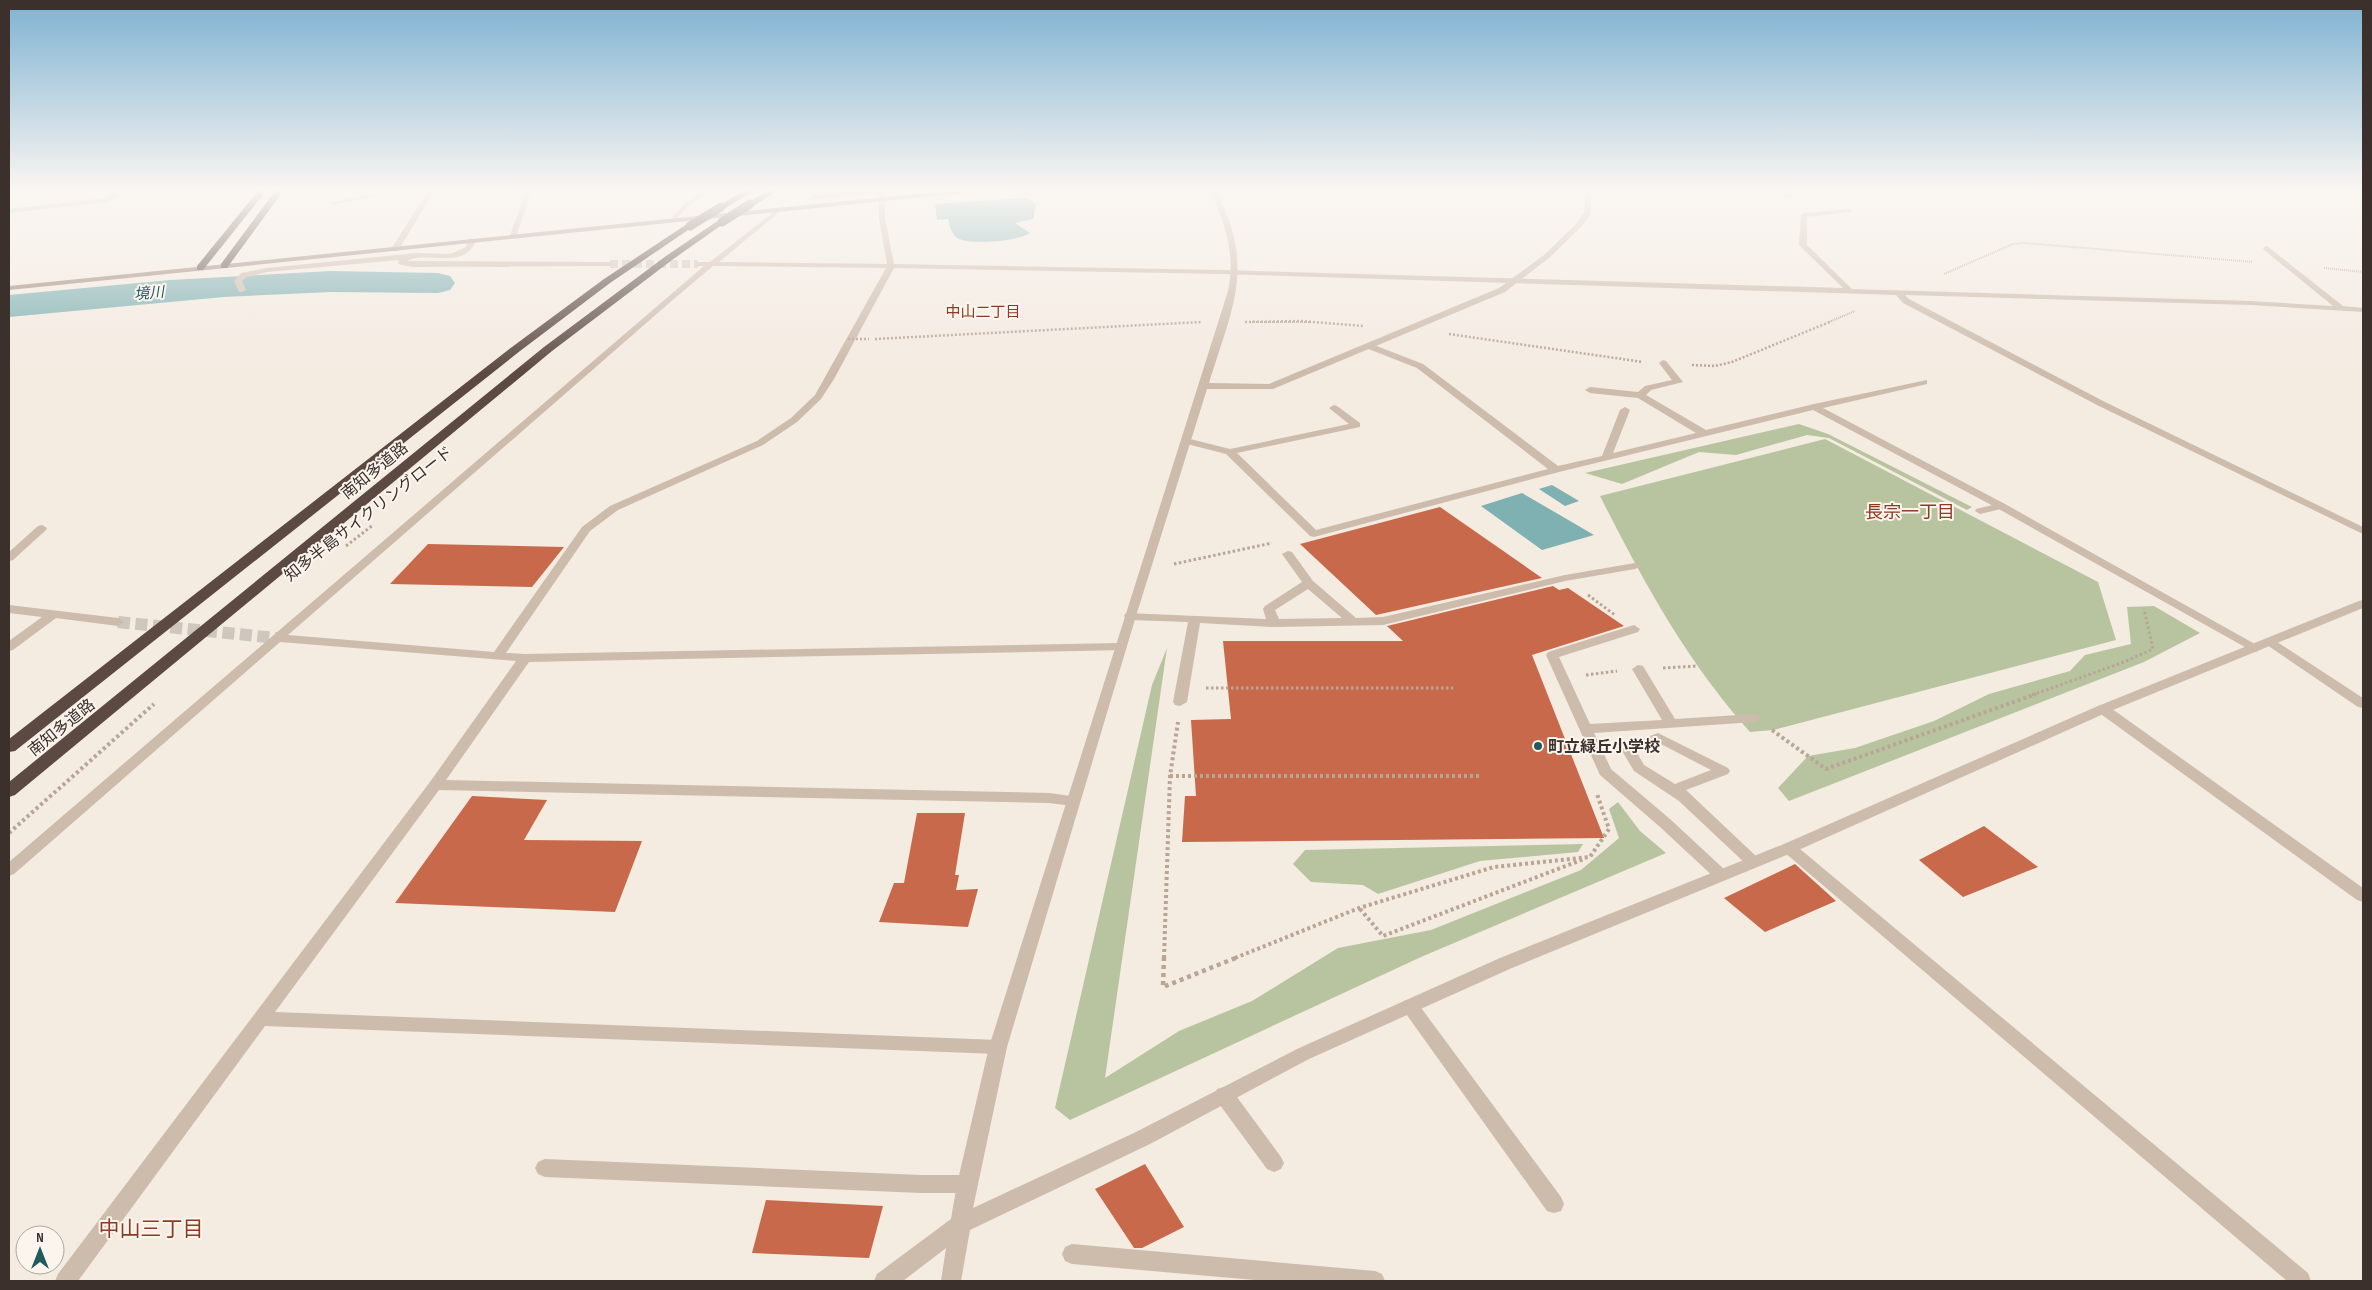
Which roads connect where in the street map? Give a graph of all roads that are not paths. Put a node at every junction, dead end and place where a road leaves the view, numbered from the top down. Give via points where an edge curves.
1 (214, 251) edge
2 (235, 251) edge
3 (373, 251) edge
4 (462, 251) edge
5 (652, 251) edge
6 (679, 251) edge
7 (729, 251) edge
8 (889, 251) edge
9 (1233, 251) edge
10 (1551, 251) edge
11 (1809, 251) edge
12 (2271, 251) edge
13 (408, 257) junction
14 (610, 264) tunnel mouth
15 (698, 264) tunnel mouth
16 (713, 264) junction
17 (224, 266) junction
18 (891, 266) junction
19 (200, 268) junction
20 (1235, 274) junction
21 (1515, 283) junction
22 (9, 288) edge
23 (242, 290) dead end
24 (1851, 292) junction
25 (1899, 293) junction
26 (2339, 307) junction
27 (2350, 308) junction
28 (2363, 310) edge
29 (2363, 315) edge
30 (1369, 346) junction
31 (1663, 364) dead end
32 (1924, 382) dead end
33 (1205, 386) junction
34 (1590, 390) dead end
35 (1640, 395) junction
36 (1814, 407) junction
37 (1334, 408) dead end
38 (1624, 410) dead end
39 (1704, 434) junction
40 (1186, 441) junction
41 (1230, 452) junction
42 (1606, 458) junction
43 (1556, 470) junction
44 (2001, 506) junction
45 (1980, 510) dead end
46 (42, 528) dead end
47 (2363, 531) edge
48 (1288, 554) dead end
49 (9, 558) edge
50 (1635, 566) dead end
51 (1309, 583) junction
52 (2363, 604) edge
53 (9, 609) edge
54 (51, 616) junction
55 (1130, 616) junction
56 (1195, 619) junction
57 (118, 622) tunnel mouth
58 (1354, 622) junction
59 (1274, 623) junction
60 (1634, 629) road end
61 (276, 638) junction
62 (2271, 642) junction
63 (9, 647) edge
64 (1121, 647) junction
65 (2256, 648) junction
66 (498, 655) junction
67 (526, 658) junction
68 (1638, 669) dead end
69 (1180, 702) road end
70 (2363, 704) edge
71 (2103, 709) junction
72 (1756, 718) road end
73 (1671, 723) junction
74 (1586, 729) junction
75 (9, 746) edge
76 (435, 785) junction
77 (9, 791) edge
78 (1684, 797) junction
79 (1073, 801) junction
80 (1788, 848) junction
81 (1754, 862) junction
82 (9, 870) edge
83 (1721, 875) junction
84 (2363, 896) edge
85 (1410, 1006) junction
86 (260, 1020) junction
87 (998, 1047) junction
88 (1224, 1095) junction
89 (1274, 1162) dead end
90 (545, 1168) dead end
91 (967, 1184) junction
92 (1554, 1204) dead end
93 (962, 1223) junction
94 (1072, 1254) dead end
95 (1328, 1280) edge
96 (2301, 1280) edge
97 (65, 1281) edge
98 (884, 1281) edge
99 (951, 1281) edge
100 (1375, 1281) edge

1 - 19 highway
2 - 17 highway
3 - 17 main road
4 - 13 street via 454,255
5 - 75 highway, 南知多道路, bridge via 516,349
6 - 77 highway, 南知多道路, bridge via 548,348
7 - 16 street
8 - 18 street
9 - 20 street
10 - 21 street
11 - 24 street
12 - 26 street
13 - 14 street via 402,263
13 - 23 street via 259,272 244,275 238,281
15 - 16 street
16 - 18 street
16 - 61 street
17 - 19 main road
18 - 20 street
18 - 66 street via 818,397 794,420 760,443 614,508 586,529
19 - 22 main road
20 - 21 street
20 - 33 street
21 - 24 street
21 - 30 street
24 - 25 street
25 - 26 street
25 - 47 street via 1906,301 2102,404
26 - 27 street
27 - 28 street
27 - 29 street
30 - 33 street via 1270,387
30 - 43 street via 1420,366
31 - 35 street via 1678,382 1648,388
32 - 36 street
33 - 40 street
34 - 35 street
35 - 39 street
36 - 39 street
36 - 44 street
37 - 41 street via 1357,424
38 - 42 street
39 - 42 street
40 - 41 street
40 - 55 street
41 - 43 street via 1314,534
42 - 43 street
44 - 45 street
44 - 65 street
46 - 49 street
48 - 51 street
50 - 58 street via 1565,578 1383,621
51 - 58 street
51 - 59 street via 1269,609
52 - 62 street
53 - 54 street
54 - 57 street
54 - 63 street
55 - 56 street
55 - 64 street
56 - 59 street
56 - 69 street
58 - 59 street
60 - 74 street via 1552,655
61 - 66 street
61 - 82 street
62 - 65 street
62 - 70 street
64 - 67 street
64 - 79 street
65 - 71 street
66 - 67 street
67 - 76 street
68 - 73 street
71 - 80 street
71 - 84 street
72 - 73 street
73 - 74 street
74 - 83 street via 1605,772
76 - 79 street
76 - 86 street
78 - 78 street via 1676,789 1723,771 1658,738 1628,749 1639,768
78 - 81 street
79 - 87 street
80 - 81 street
80 - 96 street
81 - 83 street
83 - 85 street
85 - 88 street via 1303,1054
85 - 92 street
86 - 87 street
86 - 97 street
87 - 91 street
88 - 89 street
88 - 93 street via 1144,1138
90 - 91 street
91 - 93 street
93 - 98 street
93 - 99 street
94 - 95 street
95 - 100 street

